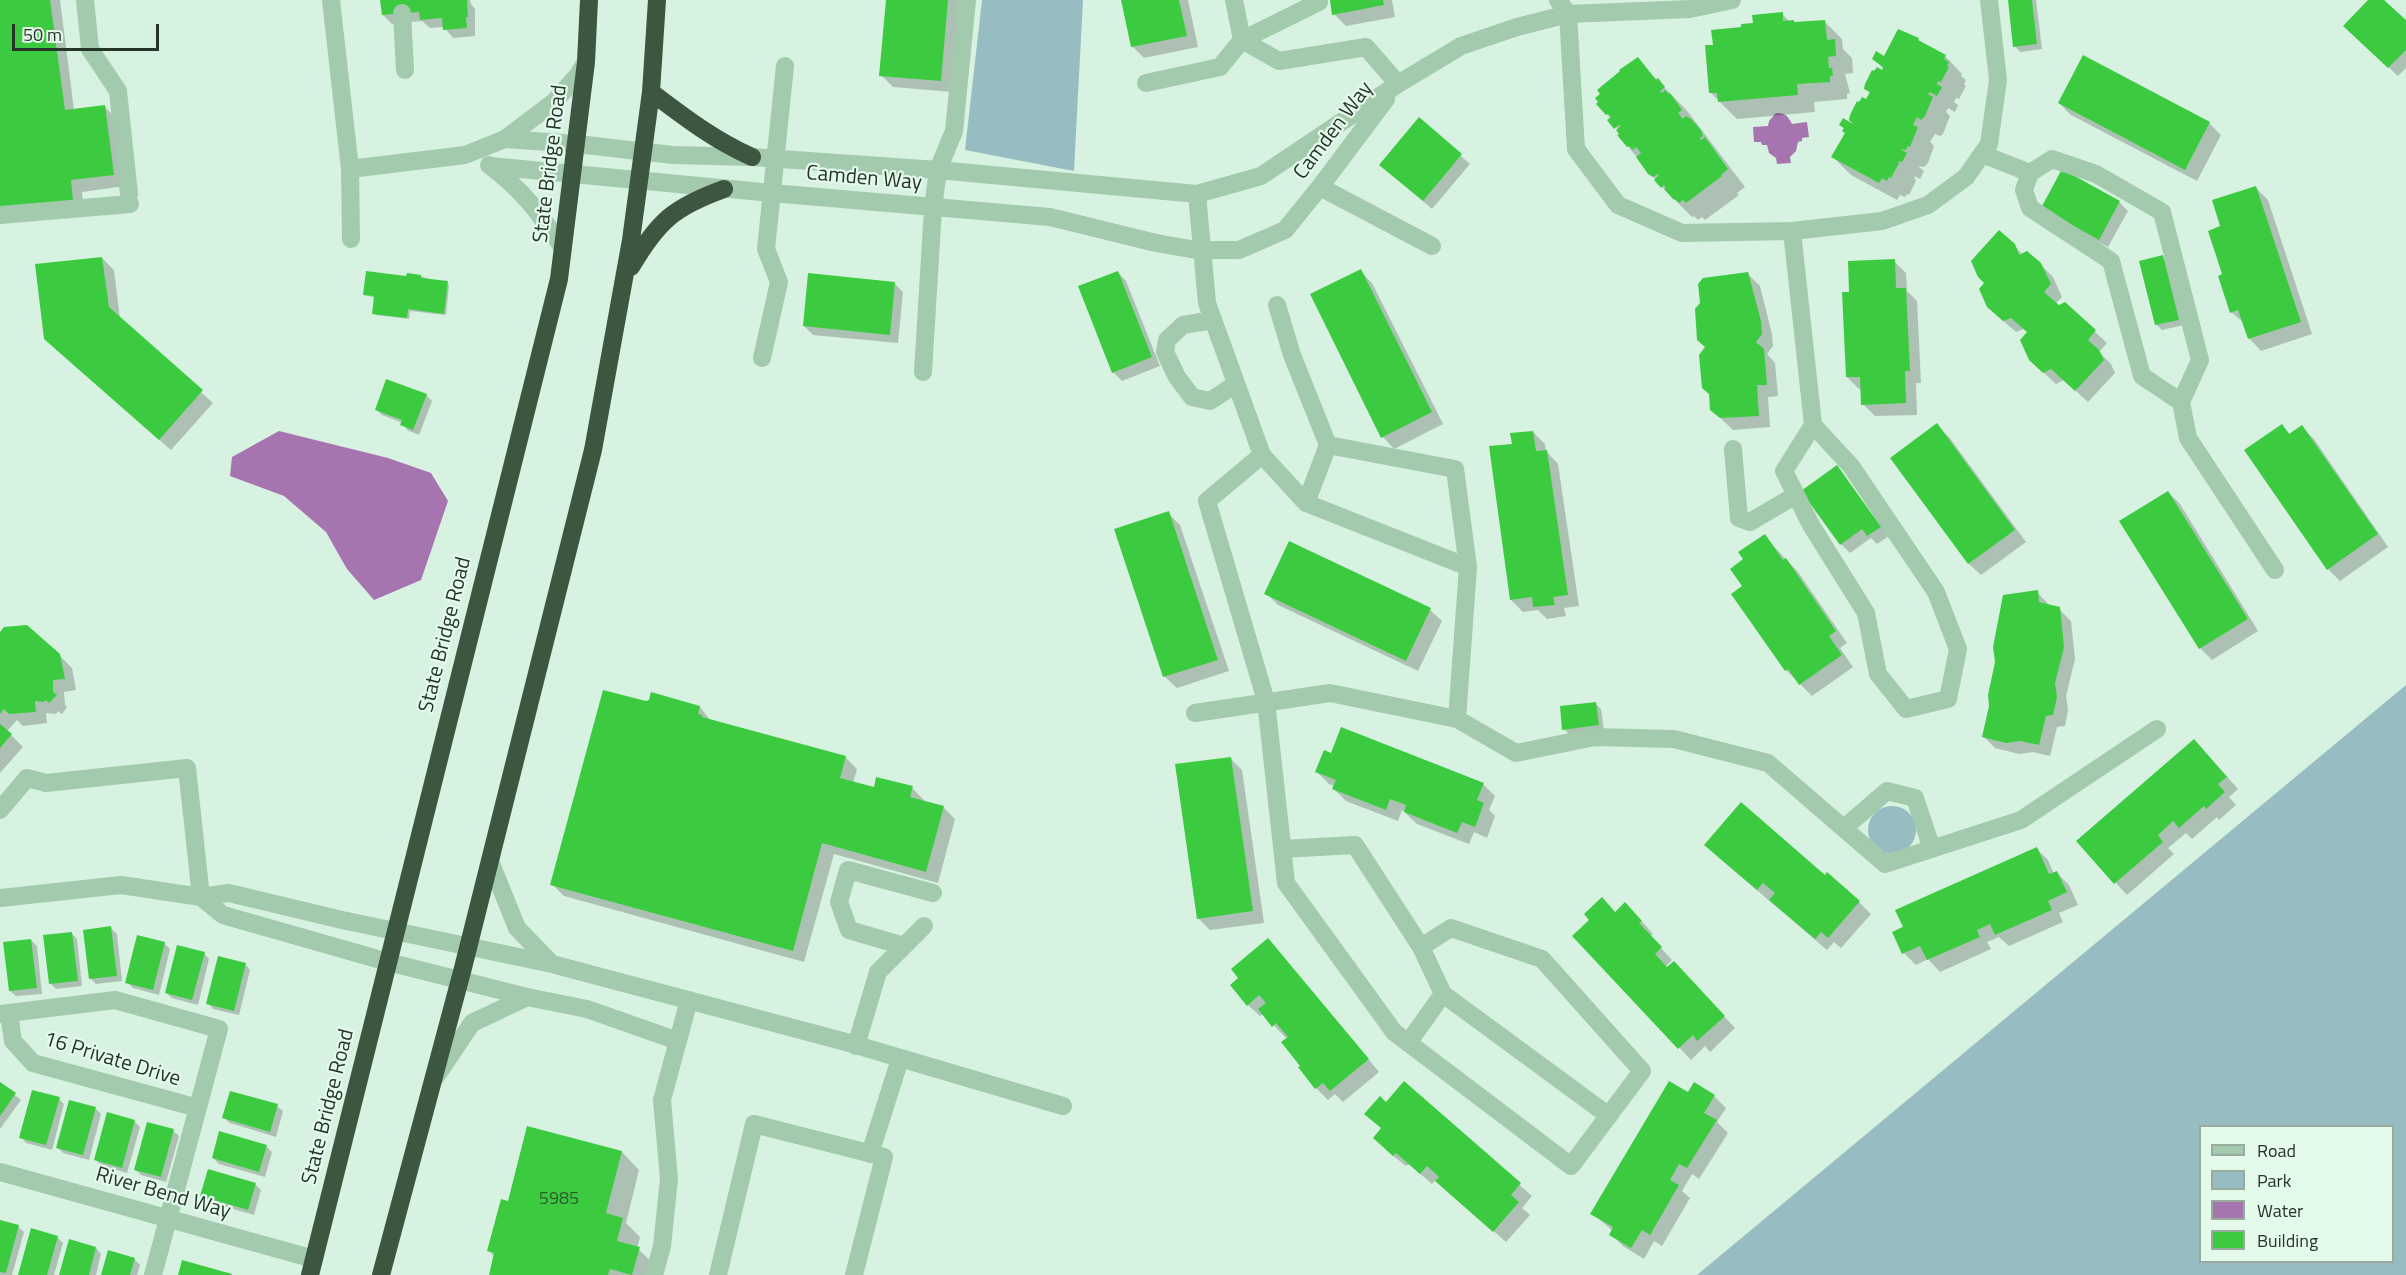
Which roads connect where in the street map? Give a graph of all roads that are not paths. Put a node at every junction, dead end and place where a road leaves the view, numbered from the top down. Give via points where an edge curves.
1 (85, 0) edge
2 (331, 0) edge
3 (590, 0) edge
4 (657, 0) edge
5 (967, 0) edge
6 (1234, 0) edge
7 (1732, 0) edge
8 (1989, 0) edge
9 (1320, 2) dead end
10 (1563, 7) edge
11 (1292, 8) edge
12 (402, 14) dead end
13 (1242, 40) junction
14 (586, 62) junction
15 (785, 66) dead end
16 (405, 70) dead end
17 (1146, 83) dead end
18 (1398, 84) junction
19 (651, 92) junction
20 (505, 139) junction
21 (577, 144) junction
22 (642, 152) junction
23 (1982, 154) junction
24 (465, 155) junction
25 (752, 157) junction
26 (776, 160) junction
27 (490, 166) junction
28 (350, 169) junction
29 (938, 170) junction
30 (2030, 173) junction
31 (573, 174) junction
32 (638, 181) junction
33 (1320, 188) junction
34 (724, 189) junction
35 (772, 193) junction
36 (1197, 194) junction
37 (933, 208) junction
38 (0, 215) edge
39 (1792, 231) junction
40 (351, 238) dead end
41 (1432, 246) dead end
42 (563, 248) junction
43 (1203, 250) junction
44 (625, 279) junction
45 (1277, 305) dead end
46 (1213, 320) junction
47 (762, 358) dead end
48 (923, 372) dead end
49 (1236, 384) junction
50 (2181, 402) junction
51 (1813, 425) junction
52 (1328, 445) junction
53 (1733, 449) dead end
54 (1263, 455) junction
55 (1796, 495) junction
56 (1306, 503) junction
57 (1468, 567) junction
58 (2275, 570) dead end
59 (1266, 701) junction
60 (1195, 713) dead end
61 (1457, 719) junction
62 (2157, 729) dead end
63 (0, 810) edge
64 (1844, 828) junction
65 (1282, 849) junction
66 (1932, 849) junction
67 (490, 861) junction
68 (933, 892) dead end
69 (201, 897) junction
70 (0, 898) edge
71 (924, 926) dead end
72 (396, 931) junction
73 (468, 945) junction
74 (904, 946) junction
75 (1421, 947) junction
76 (388, 962) junction
77 (552, 964) junction
78 (460, 980) junction
79 (1443, 994) junction
80 (527, 997) junction
81 (689, 1000) junction
82 (4, 1013) edge
83 (678, 1041) junction
84 (1408, 1043) junction
85 (856, 1046) junction
86 (900, 1059) junction
87 (433, 1082) junction
88 (1063, 1106) dead end
89 (198, 1108) junction
90 (1609, 1116) junction
91 (870, 1154) junction
92 (0, 1172) edge
93 (168, 1219) junction
94 (312, 1267) edge
95 (153, 1275) edge
96 (381, 1275) edge
97 (654, 1275) edge
98 (718, 1275) edge
99 (854, 1275) edge

1 - 38 street via 90,49 118,91 129,199
2 - 28 street
3 - 14 highway, State Bridge Road
4 - 19 highway
5 - 29 street via 954,131
6 - 13 street
7 - 10 street via 1690,9
8 - 23 street via 1998,80 1989,144
9 - 11 street
10 - 18 street via 1461,46
10 - 39 street via 1576,149 1618,205 1682,233
11 - 13 street
12 - 16 street
13 - 17 street via 1220,66
13 - 18 street via 1279,61 1366,47
14 - 20 street via 554,102
14 - 21 highway, State Bridge Road
15 - 26 street
18 - 33 street, Camden Way
18 - 36 street, Camden Way via 1261,176
19 - 22 highway
19 - 25 highway via 708,135
20 - 21 street, Camden Way
20 - 24 street
21 - 22 street, Camden Way
21 - 31 highway, State Bridge Road
22 - 25 street, Camden Way
22 - 32 highway
23 - 30 street
23 - 39 street via 1966,177 1928,205 1882,221
24 - 27 street
24 - 28 street
25 - 26 street, Camden Way
26 - 29 street, Camden Way
26 - 35 street
27 - 31 street, Camden Way
27 - 42 street via 539,211
28 - 40 street
29 - 36 street, Camden Way
29 - 37 street
30 - 50 street via 2024,190 2030,208 2111,261 2142,376
30 - 50 street via 2052,159 2096,174 2162,212 2200,360
31 - 32 street, Camden Way
31 - 42 highway, State Bridge Road
32 - 34 street, Camden Way
32 - 44 highway
33 - 41 street
33 - 43 street, Camden Way via 1285,230 1239,250
34 - 35 street, Camden Way
34 - 44 highway via 693,200 662,223 647,239
35 - 37 street, Camden Way
35 - 47 street via 766,249 779,282
36 - 43 street
37 - 43 street, Camden Way via 1050,217 1156,243
37 - 48 street
39 - 51 street
42 - 72 highway, State Bridge Road via 559,279
43 - 46 street via 1207,303
44 - 67 highway via 593,450
45 - 52 street via 1292,355
46 - 49 street
46 - 49 street via 1183,325 1167,340 1165,352 1192,397 1210,401
49 - 54 street
50 - 58 street via 2188,438
51 - 55 street via 1784,471
51 - 55 street via 1851,466 1936,592 1958,649 1948,699 1906,709 1878,674 1866,613
52 - 56 street
52 - 57 street via 1455,470
53 - 55 street via 1739,518 1750,522
54 - 56 street
54 - 59 street via 1208,501
56 - 57 street
57 - 61 street
59 - 60 street
59 - 61 street via 1330,693
59 - 65 street
61 - 64 street via 1516,753 1595,737 1674,739 1768,763
62 - 66 street via 2021,820
63 - 69 street via 27,778 46,783 188,768
64 - 66 street via 1885,864
64 - 66 street via 1887,791 1915,798
65 - 75 street via 1355,845
65 - 84 street via 1286,883 1394,1032
67 - 73 highway
67 - 77 street via 517,928
68 - 74 street via 848,870 839,902 849,930
69 - 70 street via 121,885
69 - 72 street via 229,892
69 - 76 street via 222,915
71 - 74 street
72 - 73 street
72 - 76 highway, State Bridge Road
73 - 77 street
73 - 78 highway
74 - 85 street via 878,972
75 - 79 street
75 - 90 street via 1451,928 1542,959 1642,1071
76 - 78 street
76 - 94 highway, State Bridge Road
77 - 81 street
78 - 80 street
78 - 87 highway
79 - 84 street
79 - 90 street
80 - 83 street via 587,1009
80 - 87 street via 472,1023
81 - 83 street
81 - 85 street
82 - 89 street, 16 Private Drive via 13,1041 33,1063
82 - 89 street via 115,1000 219,1029
83 - 97 street via 662,1100 669,1179 662,1246
84 - 90 street via 1571,1166
85 - 86 street
86 - 88 street
86 - 91 street
87 - 96 highway
89 - 93 street
91 - 98 street via 754,1124
91 - 99 street via 884,1157
92 - 93 street, River Bend Way
93 - 94 street, River Bend Way
93 - 95 street

